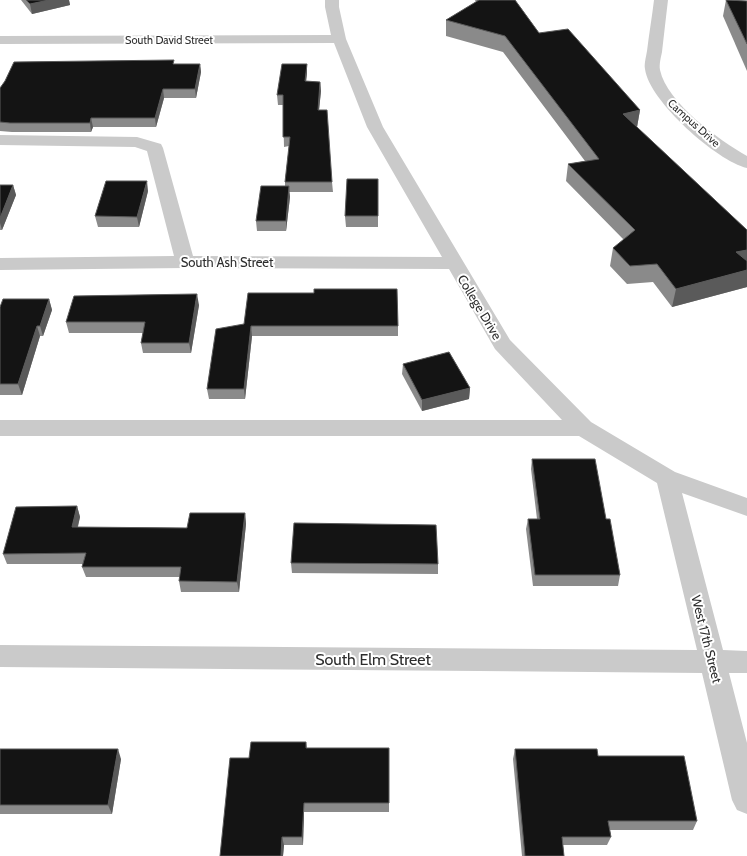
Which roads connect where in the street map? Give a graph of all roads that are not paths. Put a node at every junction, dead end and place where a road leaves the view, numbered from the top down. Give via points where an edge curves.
1 (332, 0) edge
2 (661, 0) edge
3 (339, 39) junction
4 (0, 40) edge
5 (0, 140) edge
6 (747, 163) edge
7 (185, 262) junction
8 (454, 263) junction
9 (0, 264) edge
10 (0, 428) edge
11 (583, 428) junction
12 (667, 478) junction
13 (747, 507) edge
14 (0, 656) edge
15 (712, 662) junction
16 (747, 662) edge
17 (747, 800) edge

1 - 3 street, College Drive
2 - 6 street, Campus Drive via 652,69 655,78 678,111 716,144
3 - 4 street, South David Street
3 - 8 street, College Drive via 375,126
5 - 7 street via 137,142 155,148
7 - 8 street, South Ash Street
7 - 9 street, South Ash Street
8 - 11 street, College Drive via 502,344
10 - 11 street
11 - 12 street, College Drive
12 - 13 street, College Drive
12 - 15 street, West 17th Street
14 - 15 street, South Elm Street
15 - 16 street, South Elm Street
15 - 17 street, West 17th Street

